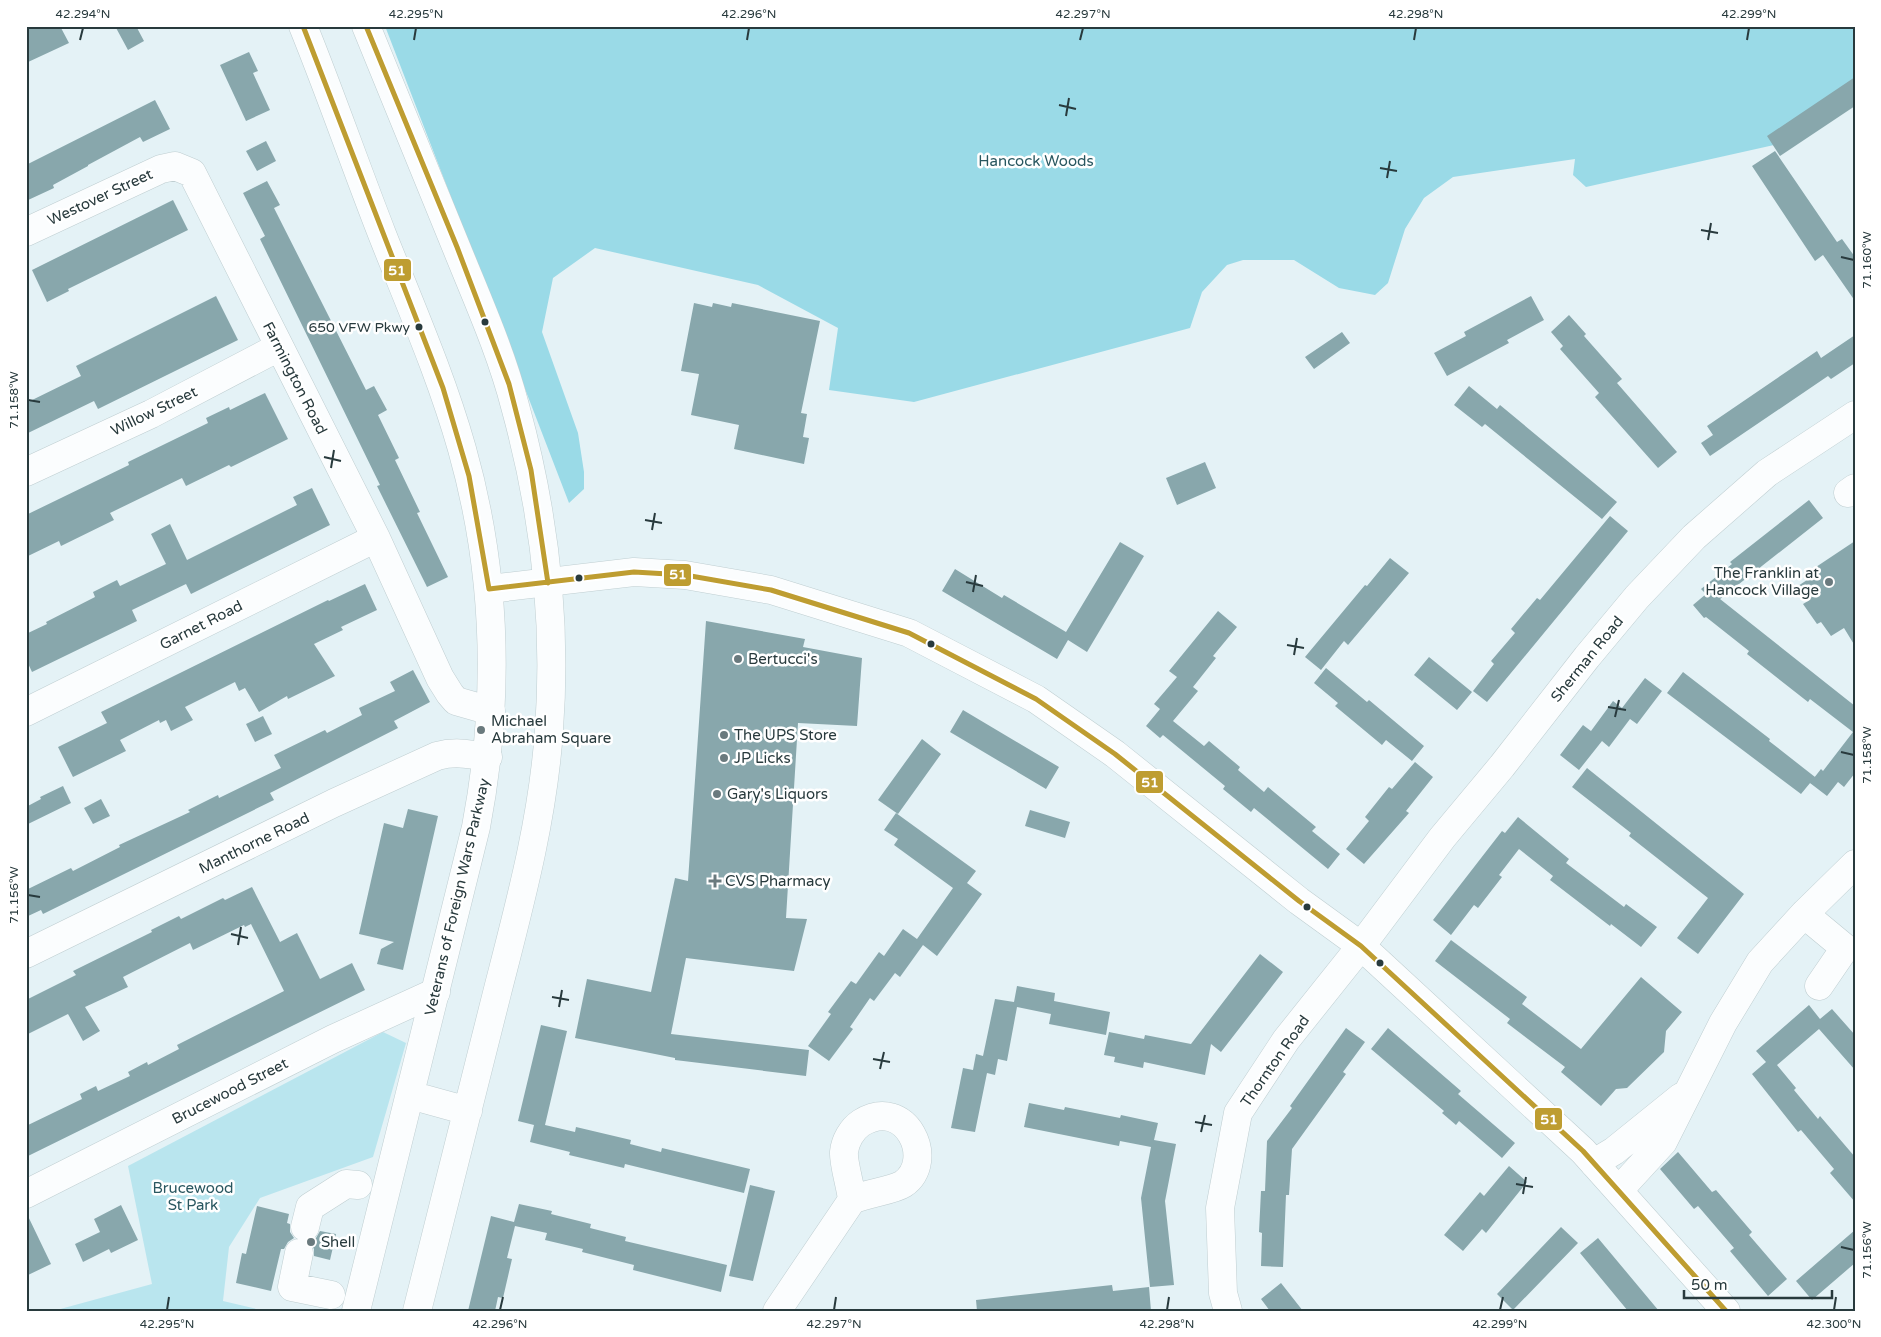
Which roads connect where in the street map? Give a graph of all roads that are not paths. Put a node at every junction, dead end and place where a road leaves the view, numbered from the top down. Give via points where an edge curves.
1 (303, 26) edge
2 (366, 26) edge
3 (175, 166) joint
4 (26, 232) edge
5 (279, 347) junction
6 (1855, 415) edge
7 (26, 472) edge
8 (376, 538) junction
9 (548, 582) junction
10 (488, 589) junction
11 (491, 711) junction
12 (26, 712) edge
13 (488, 758) junction
14 (1855, 864) edge
15 (1804, 914) junction
16 (1361, 946) junction
17 (26, 954) edge
18 (1819, 986) dead end
19 (436, 992) junction
20 (1688, 1092) junction
21 (410, 1095) junction
22 (468, 1111) junction
23 (1594, 1163) junction
24 (358, 1185) dead end
25 (1619, 1190) junction
26 (26, 1194) edge
27 (852, 1200) dead end
28 (331, 1295) dead end
29 (356, 1311) edge
30 (418, 1311) edge
31 (777, 1311) edge
32 (1228, 1311) edge
33 (1726, 1311) edge

1 - 10 main road, Veterans of Foreign Wars Parkway via 443,388 469,476
2 - 9 main road via 485,316 509,385 533,484
3 - 4 main road, Westover Street via 161,169
3 - 5 main road, Farmington Road via 192,173
5 - 7 main road, Willow Street via 151,414
5 - 8 main road, Farmington Road
6 - 16 main road, Sherman Road via 1767,473 1694,537 1644,590 1442,838
8 - 11 main road, Farmington Road via 450,694 456,701
8 - 12 main road, Garnet Road
9 - 10 main road
9 - 16 main road via 634,572 685,575 771,590 909,633 1036,699 1114,754 1299,901
9 - 22 main road via 551,682 540,803 516,918
10 - 11 main road, Veterans of Foreign Wars Parkway via 493,649
11 - 13 main road, Veterans of Foreign Wars Parkway
13 - 17 main road, Manthorne Road via 463,752 437,756
13 - 19 main road, Veterans of Foreign Wars Parkway via 472,846
14 - 15 main road
15 - 18 main road via 1844,948
15 - 20 main road via 1760,962 1723,1023
16 - 23 main road
16 - 32 main road, Thornton Road via 1286,1040 1238,1113 1220,1208 1223,1293
19 - 21 main road, Veterans of Foreign Wars Parkway
19 - 26 main road, Brucewood Street via 333,1039
20 - 23 main road
20 - 25 main road via 1663,1142
21 - 22 main road
21 - 29 main road, Veterans of Foreign Wars Parkway
22 - 30 main road
23 - 25 main road
24 - 28 main road via 346,1184 310,1207 292,1287
25 - 33 main road
27 - 31 main road

